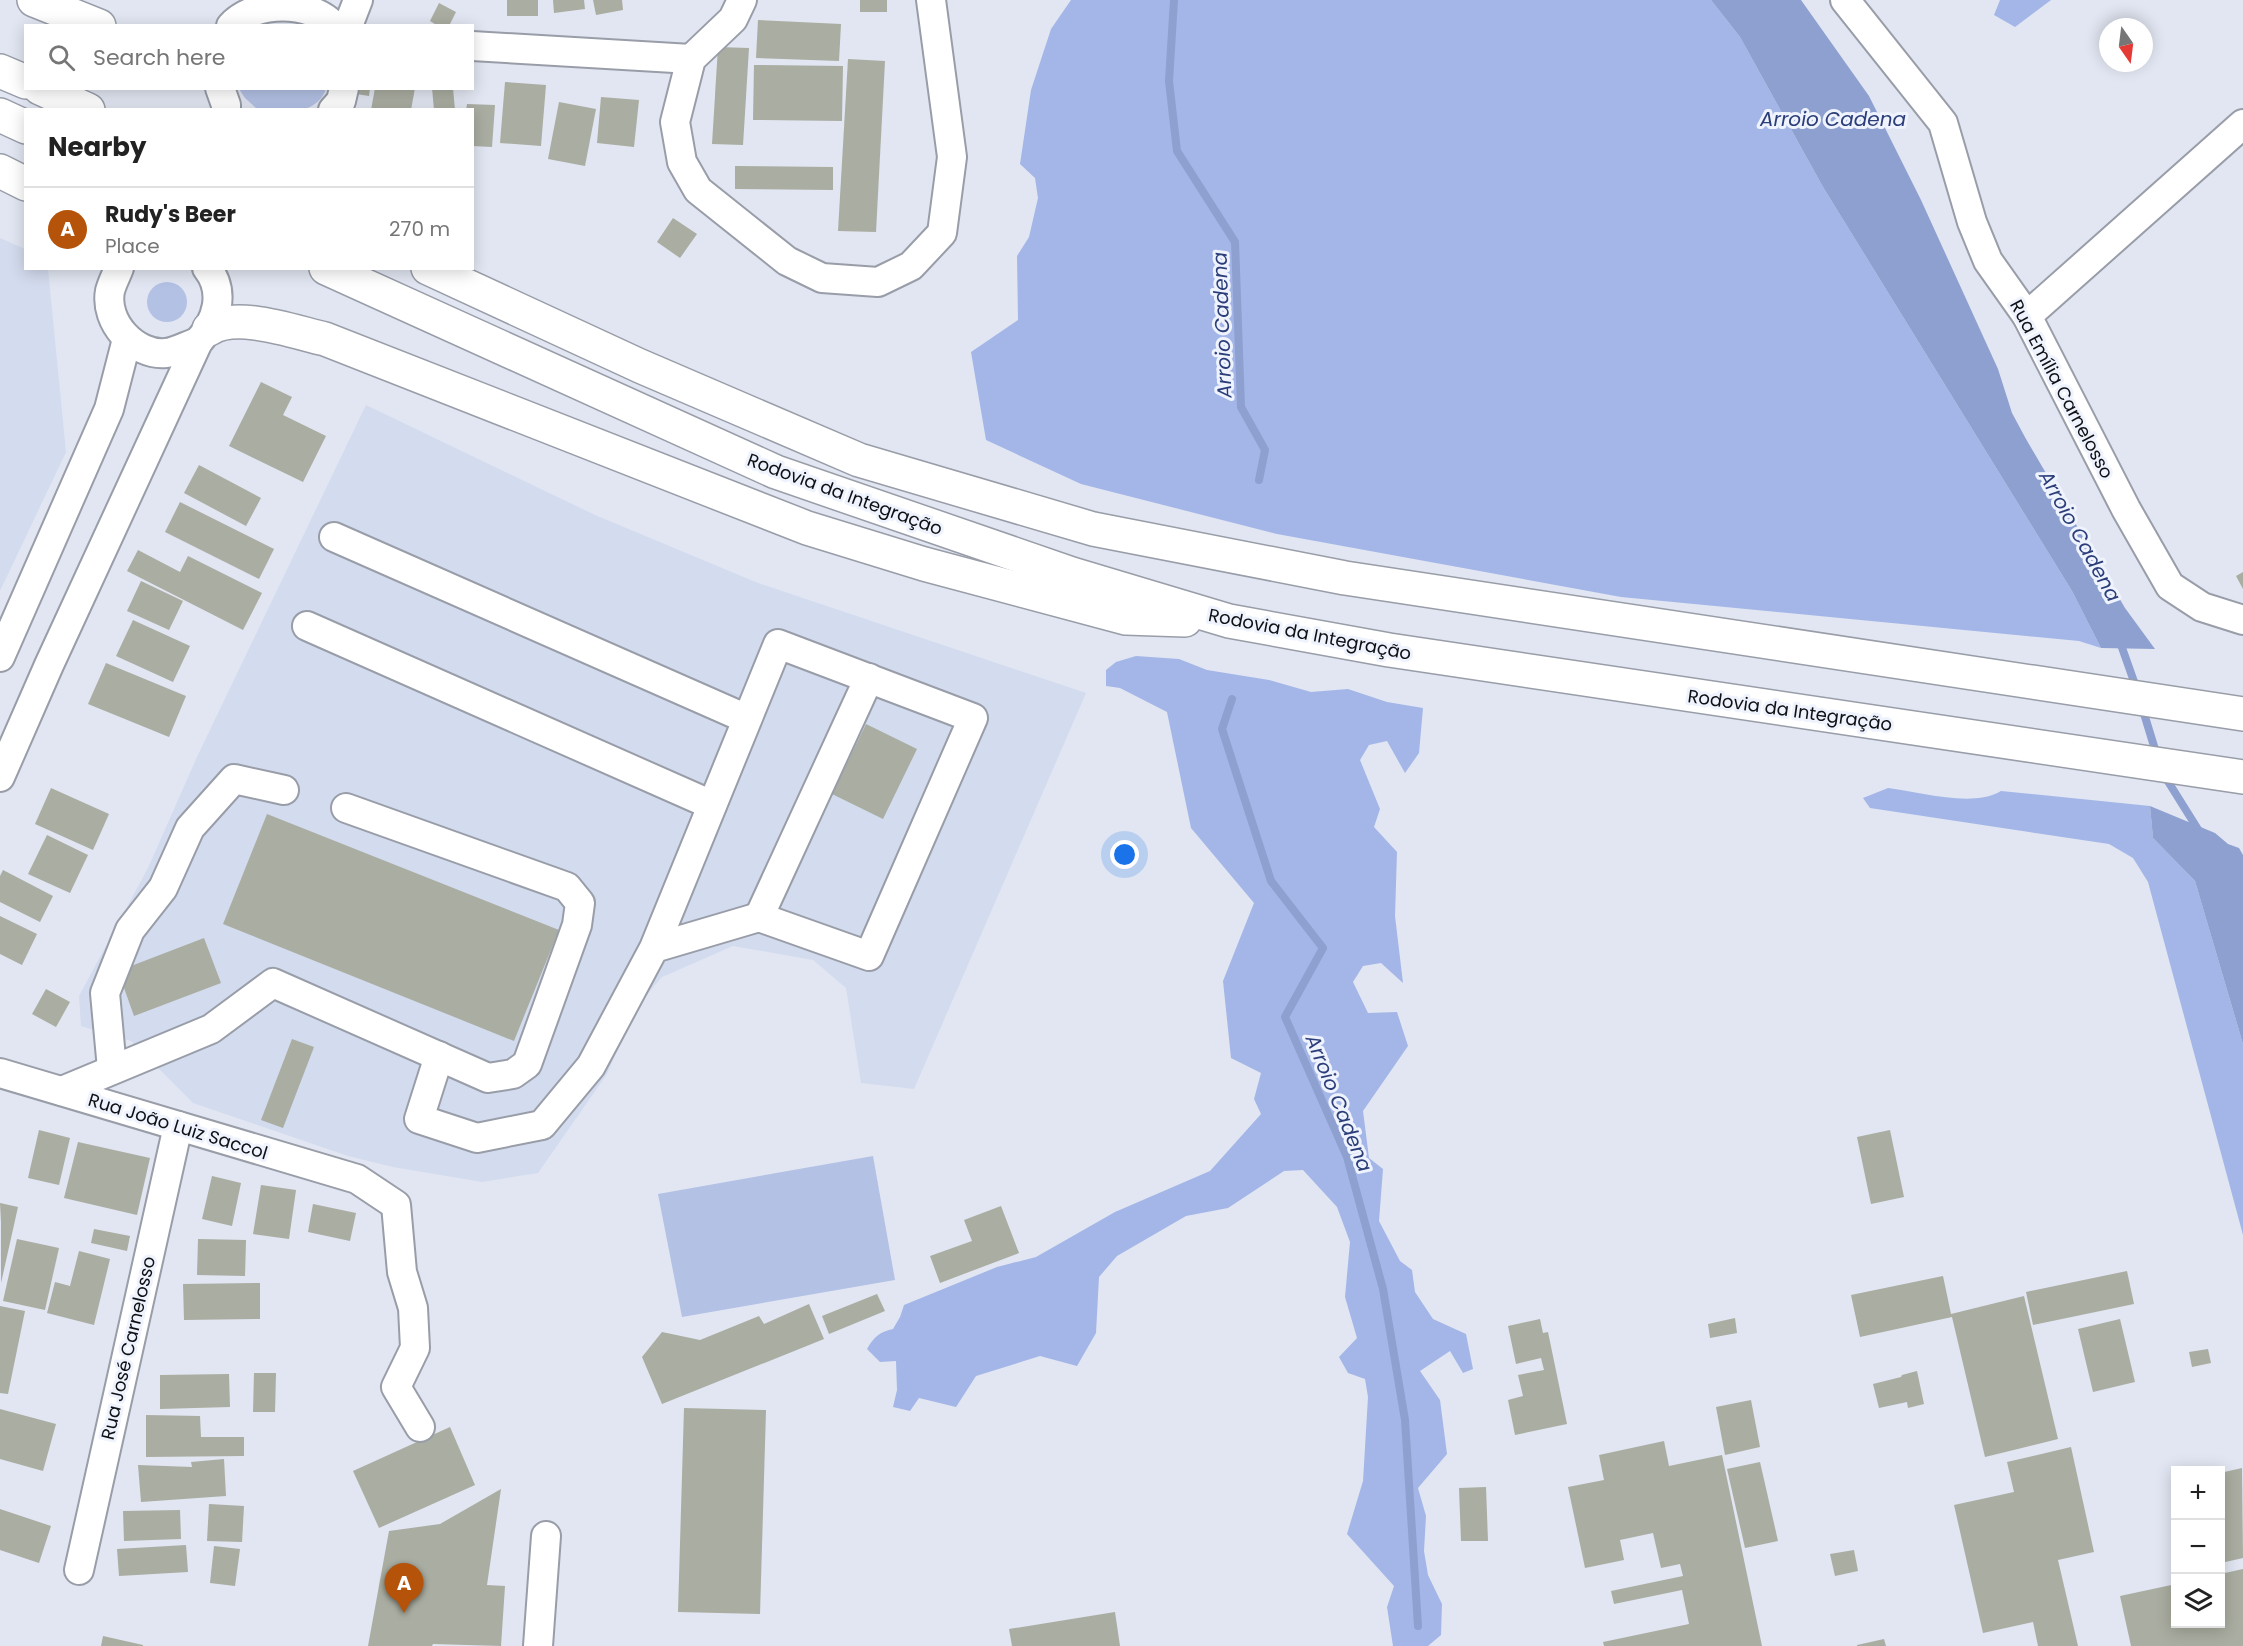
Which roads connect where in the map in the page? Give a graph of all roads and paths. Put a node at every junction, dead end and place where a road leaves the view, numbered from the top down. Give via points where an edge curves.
1 (34, 0) edge
2 (358, 0) edge
3 (742, 0) edge
4 (931, 0) edge
5 (1845, 0) edge
6 (291, 1) edge
7 (94, 24) edge
8 (233, 24) edge
9 (332, 24) edge
10 (349, 24) edge
11 (474, 46) edge
12 (691, 59) junction
13 (0, 71) edge
14 (24, 81) edge
15 (44, 90) edge
16 (344, 90) edge
17 (84, 108) edge
18 (335, 108) edge
19 (0, 115) edge
20 (2243, 124) edge
21 (24, 126) edge
22 (0, 171) edge
23 (24, 183) edge
24 (118, 270) edge
25 (330, 270) edge
26 (432, 270) edge
27 (214, 272) edge
28 (2027, 316) junction
29 (203, 335) junction
30 (128, 339) junction
31 (334, 537) dead end
32 (2243, 620) edge
33 (1229, 621) junction
34 (307, 626) dead end
35 (0, 657) edge
36 (869, 678) junction
37 (2235, 713) edge
38 (747, 719) junction
39 (0, 777) edge
40 (2243, 777) edge
41 (284, 790) dead end
42 (712, 805) junction
43 (346, 808) dead end
44 (759, 918) junction
45 (654, 948) junction
46 (439, 1056) junction
47 (112, 1070) junction
48 (0, 1073) edge
49 (62, 1091) junction
50 (178, 1126) junction
51 (420, 1427) dead end
52 (546, 1536) dead end
53 (79, 1570) dead end
54 (538, 1646) edge

1 - 7 highway
2 - 10 street
3 - 12 street via 733,19
4 - 12 street via 952,156 942,233 911,266 878,282 822,278 787,261 698,190 682,162 675,122
5 - 28 street, Rua Emília Carnelosso via 1943,123 1972,222 1988,261
6 - 8 street via 270,2 250,9
6 - 9 street via 312,7
11 - 12 street
13 - 14 highway
15 - 17 highway
16 - 18 street
19 - 21 highway
20 - 28 street
22 - 23 highway
24 - 30 street via 110,292 113,318
25 - 33 highway, Rodovia da Integração via 776,472 1072,574
26 - 37 highway, Rodovia da Integração via 640,366 860,460 1093,529 1345,578
27 - 29 street via 219,301
28 - 32 street, Rua Emília Carnelosso via 2170,586 2202,607
29 - 30 street via 167,353 146,350
29 - 33 highway via 219,323 257,323 325,339 807,528 1126,618
29 - 39 street
30 - 35 street via 109,410
31 - 38 street
33 - 40 highway, Rodovia da Integração via 1389,651
34 - 42 street
36 - 38 street via 778,644
36 - 44 street
36 - 44 street via 973,718 869,956
38 - 42 street
41 - 47 street via 234,779 190,828 163,888 130,930 105,993
42 - 45 street
43 - 46 street via 567,887 580,903 578,925 527,1064 513,1074 488,1078
44 - 45 street
45 - 46 street via 591,1066 542,1125 477,1137 419,1119
46 - 47 street via 273,983 210,1029
47 - 49 street
48 - 49 street, Rua João Luiz Saccol
49 - 50 street, Rua João Luiz Saccol
50 - 51 street, Rua João Luiz Saccol via 357,1179 396,1205 402,1272 413,1308 415,1348 396,1387
50 - 53 street, Rua José Carnelosso
52 - 54 street

